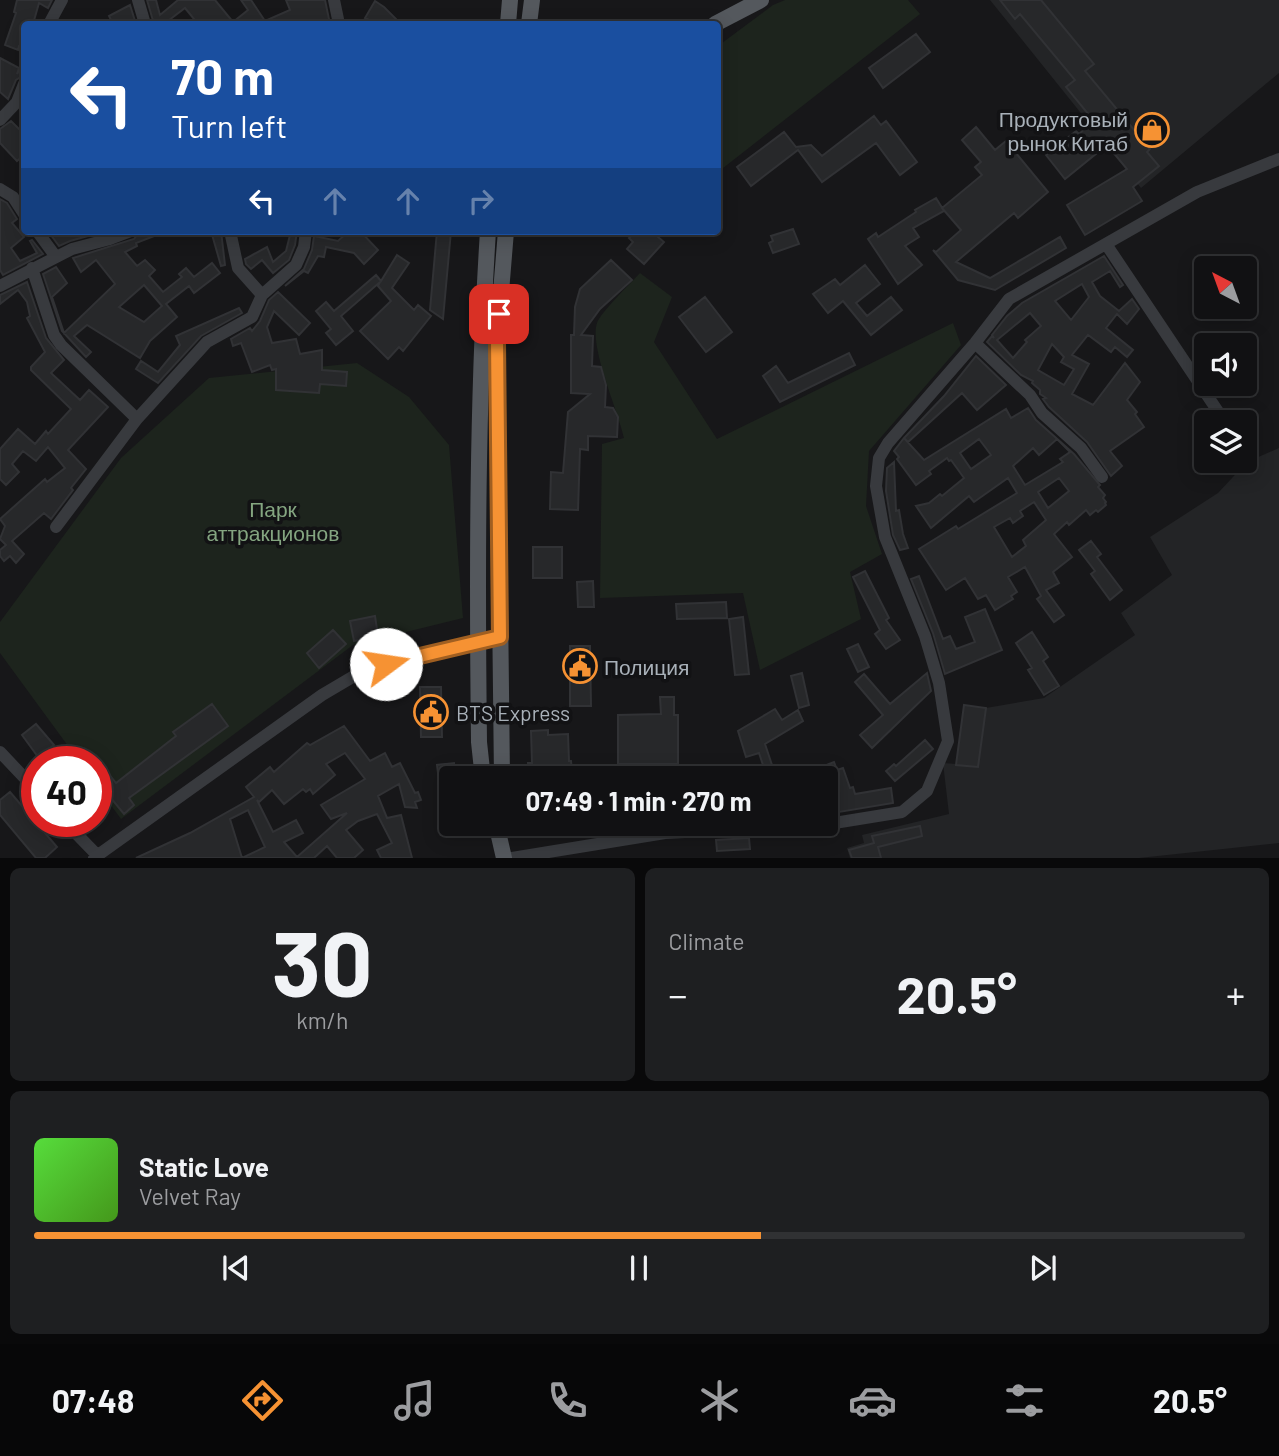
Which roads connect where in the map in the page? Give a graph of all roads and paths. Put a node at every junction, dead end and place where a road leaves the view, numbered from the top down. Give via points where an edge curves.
1 (62, 0) edge
2 (138, 0) edge
3 (334, 0) edge
4 (510, 0) edge
5 (532, 0) edge
6 (761, 0) edge
7 (51, 21) edge
8 (144, 21) edge
9 (339, 21) edge
10 (509, 21) edge
11 (530, 21) edge
12 (721, 21) edge
13 (21, 91) edge
14 (0, 120) edge
15 (1278, 161) edge
16 (0, 190) edge
17 (21, 209) edge
18 (40, 235) edge
19 (120, 235) edge
20 (231, 235) edge
21 (306, 235) edge
22 (488, 235) edge
23 (506, 235) edge
24 (1106, 244) junction
25 (56, 257) junction
26 (32, 268) junction
27 (0, 286) edge
28 (262, 295) junction
29 (975, 343) junction
30 (1216, 410) edge
31 (137, 419) junction
32 (1102, 477) dead end
33 (56, 527) dead end
34 (500, 637) junction
35 (478, 643) junction
36 (0, 752) edge
37 (482, 766) edge
38 (502, 766) edge
39 (21, 775) edge
40 (499, 836) edge
41 (78, 837) edge
42 (96, 857) edge
43 (504, 858) edge
44 (512, 858) edge

1 - 7 street
2 - 8 street
3 - 9 street
4 - 10 main road
5 - 11 main road
6 - 12 main road
13 - 14 street
15 - 24 street via 1197,192
16 - 17 street via 13,197
18 - 25 street
19 - 25 street
20 - 28 street via 238,268
21 - 28 street via 296,265
22 - 35 main road via 480,345
23 - 34 main road via 497,341
24 - 29 street via 1009,299
24 - 30 street
25 - 26 street
26 - 27 street
26 - 31 street via 54,335
28 - 31 street via 252,317 207,342
29 - 32 street via 1081,447
29 - 44 street via 888,443 877,472 885,537 925,636 941,694 948,741 927,791 902,812 889,815 822,825 665,833
31 - 33 street
34 - 35 street
34 - 38 main road
35 - 37 main road
35 - 42 street via 366,669 322,695
36 - 39 street
40 - 43 main road
41 - 42 street

